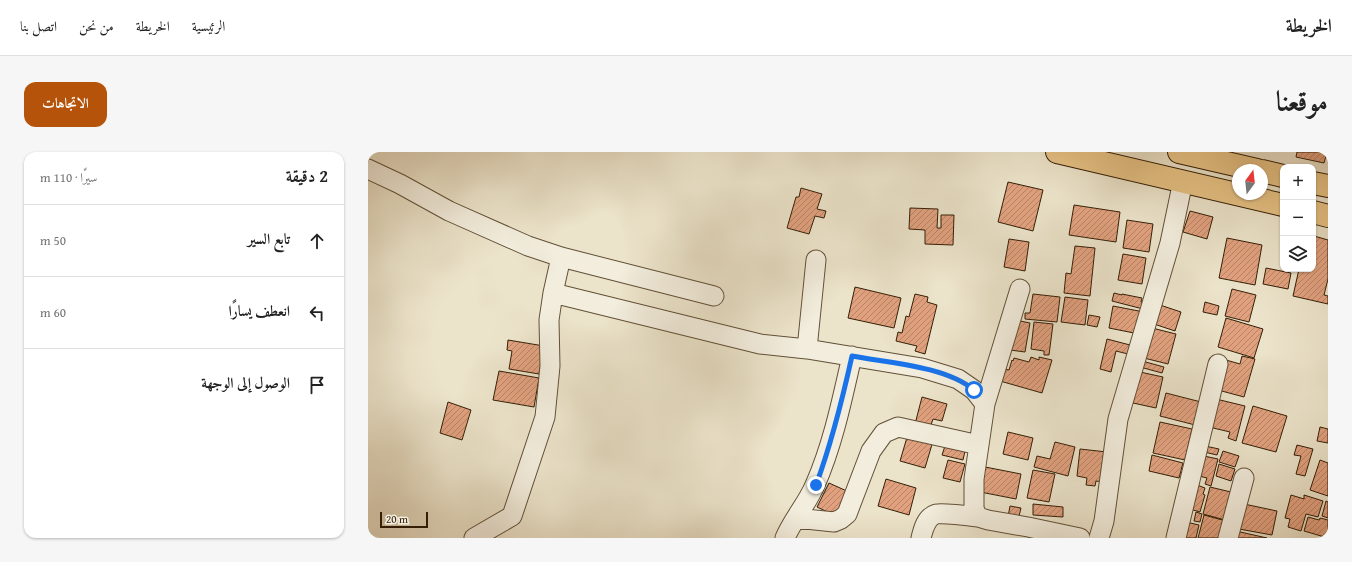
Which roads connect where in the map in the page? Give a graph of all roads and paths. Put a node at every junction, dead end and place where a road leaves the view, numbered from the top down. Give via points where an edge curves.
1 (1057, 152) edge
2 (1179, 152) edge
3 (1232, 164) edge
4 (368, 169) edge
5 (1268, 172) edge
6 (1280, 175) edge
7 (1183, 181) junction
8 (1316, 184) edge
9 (1328, 186) edge
10 (1280, 204) edge
11 (1316, 213) edge
12 (1328, 216) edge
13 (561, 257) junction
14 (816, 260) dead end
15 (1020, 288) dead end
16 (553, 293) junction
17 (714, 296) dead end
18 (807, 349) junction
19 (852, 356) junction
20 (1218, 364) dead end
21 (985, 404) junction
22 (979, 445) junction
23 (1244, 478) dead end
24 (978, 517) junction
25 (796, 518) junction
26 (1072, 537) edge
27 (474, 538) edge
28 (785, 538) edge
29 (921, 538) edge
30 (1100, 538) edge
31 (1176, 538) edge
32 (1228, 538) edge

1 - 7 main road
2 - 3 main road
4 - 13 street via 486,228
5 - 6 main road
7 - 10 main road
7 - 30 street via 1170,243 1118,419
8 - 9 main road
11 - 12 main road
13 - 16 street
13 - 17 street
14 - 18 street
15 - 21 street
16 - 18 street via 760,344
16 - 27 street via 545,417 512,516
18 - 19 street
19 - 21 street via 922,368 958,379 974,390
19 - 25 street via 828,451 809,498
20 - 31 street
21 - 22 street
22 - 24 street via 974,479 974,509
22 - 25 street via 898,427 884,433 871,451 847,514 841,520 834,522
23 - 32 street
24 - 26 street
24 - 29 street via 936,514 929,519
25 - 28 street

